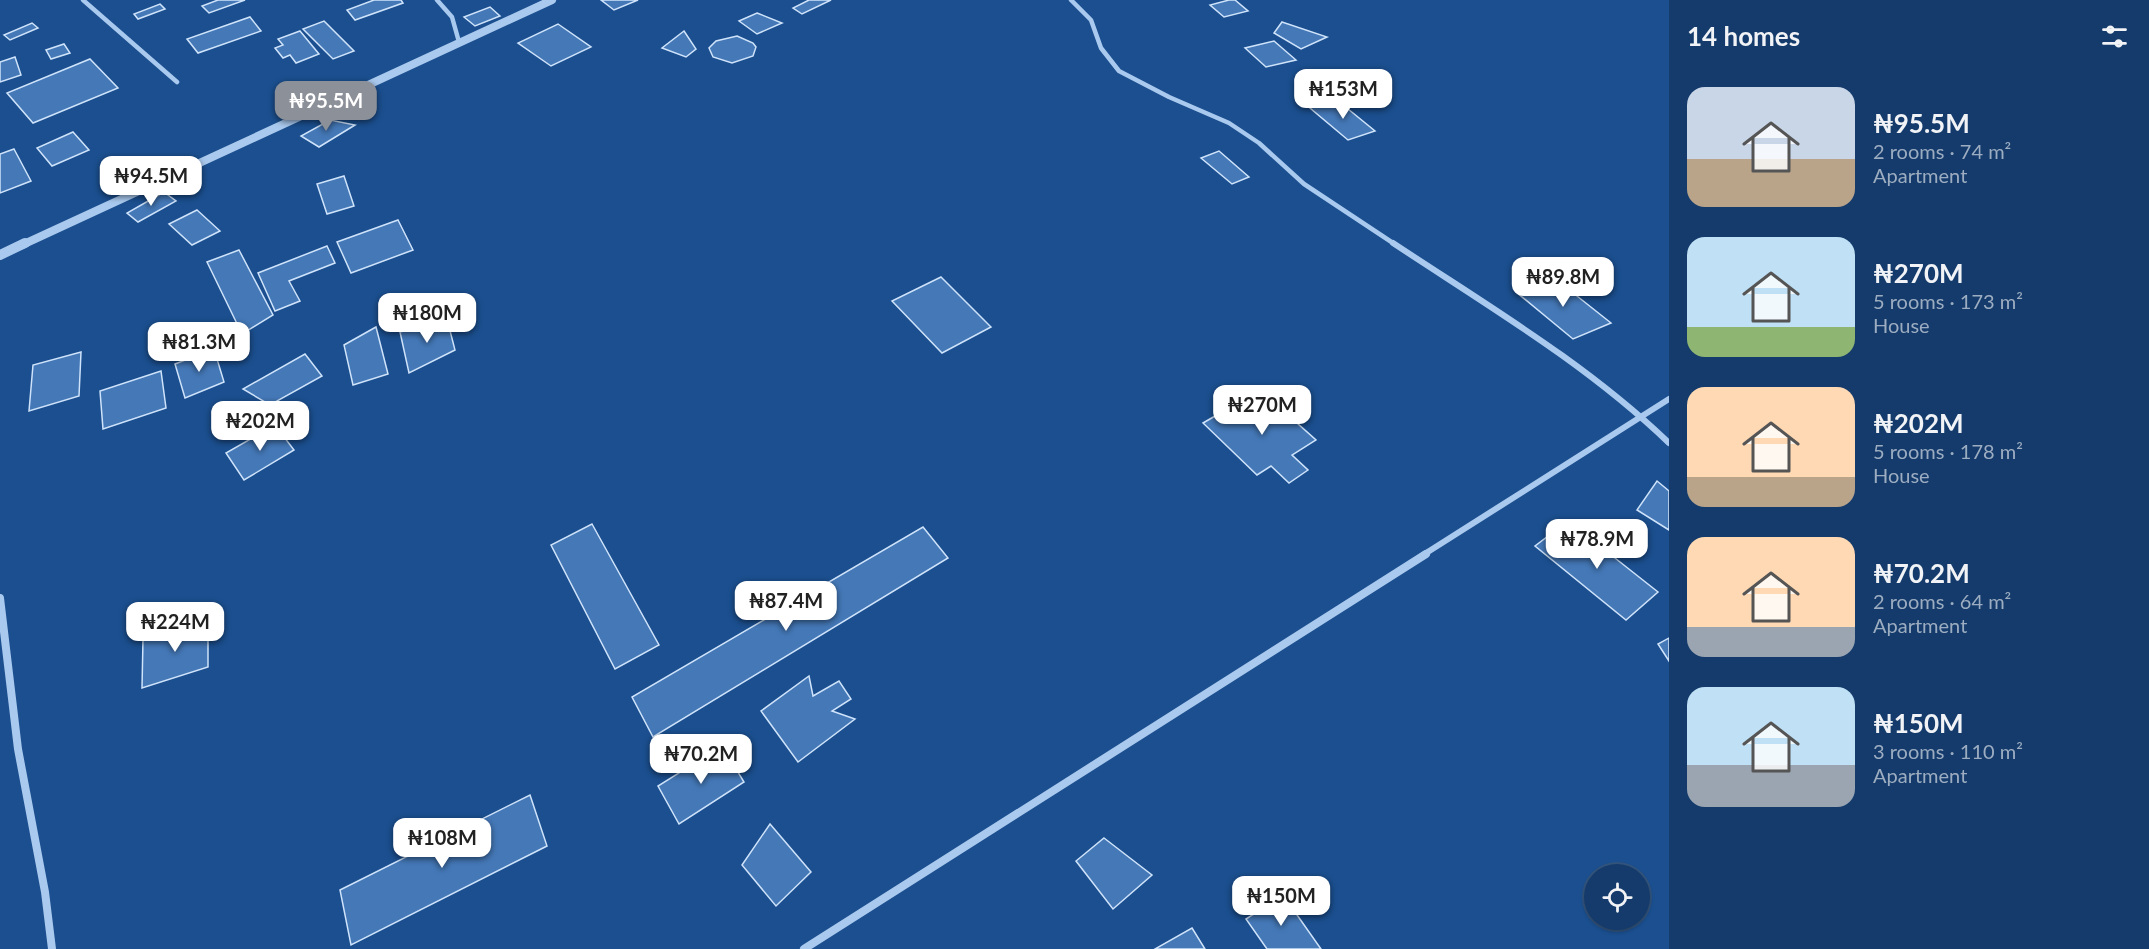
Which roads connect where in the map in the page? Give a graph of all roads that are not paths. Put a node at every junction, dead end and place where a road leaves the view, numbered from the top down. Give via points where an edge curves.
1 (82, 0) edge
2 (437, 0) edge
3 (552, 0) edge
4 (1071, 0) edge
5 (459, 42) junction
6 (177, 82) dead end
7 (0, 255) edge
8 (1669, 399) edge
9 (1641, 416) junction
10 (1669, 443) edge
11 (0, 598) edge
12 (52, 949) edge
13 (804, 949) edge

1 - 6 street
2 - 5 street via 452,17
3 - 5 street
4 - 9 street via 1091,20 1101,48 1119,71 1229,123 1304,184 1553,349
5 - 7 street
8 - 9 street
9 - 10 street
9 - 13 street
11 - 12 street via 15,726 49,906

